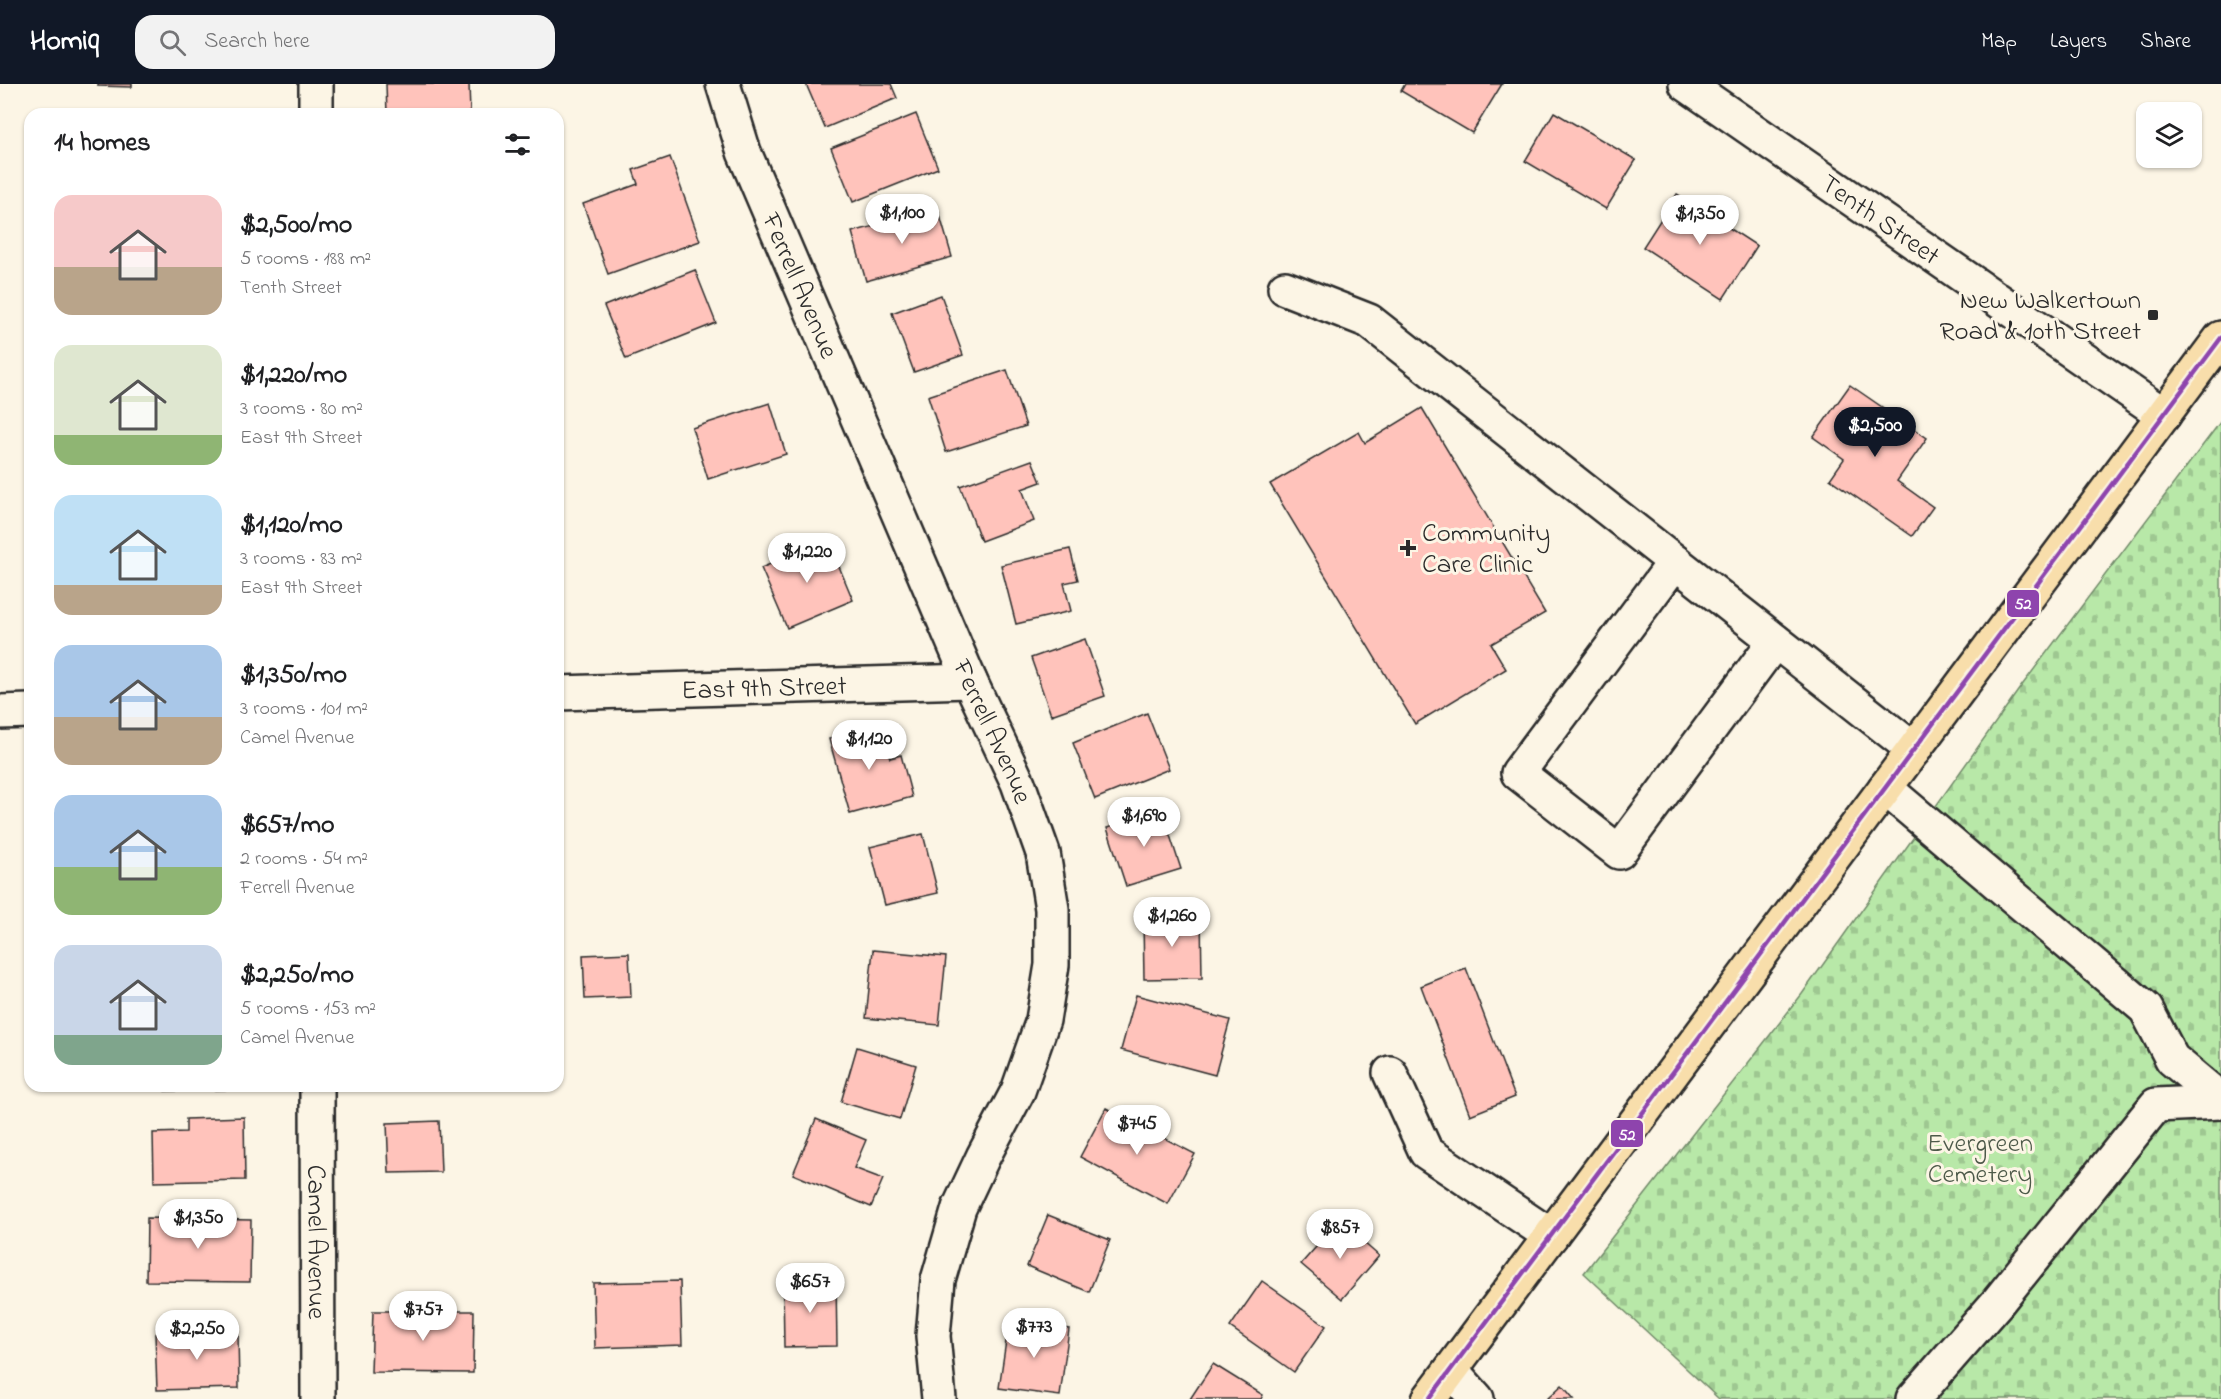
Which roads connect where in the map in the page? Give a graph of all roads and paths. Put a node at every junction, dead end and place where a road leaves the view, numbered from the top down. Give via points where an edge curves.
1 (316, 84) edge
2 (723, 84) edge
3 (1686, 84) edge
4 (316, 108) edge
5 (1285, 288) dead end
6 (2221, 338) edge
7 (2164, 415) junction
8 (1675, 562) junction
9 (1775, 641) junction
10 (970, 681) junction
11 (564, 693) edge
12 (24, 711) edge
13 (0, 712) edge
14 (1914, 750) junction
15 (1885, 788) junction
16 (1390, 1073) dead end
17 (317, 1092) edge
18 (2221, 1101) edge
19 (1551, 1236) junction
20 (1451, 1370) junction
21 (318, 1399) edge
22 (939, 1399) edge
23 (1429, 1399) edge
24 (1477, 1399) edge
25 (1913, 1399) edge

1 - 4 street
2 - 10 street, Ferrell Avenue via 744,152
3 - 7 street, Tenth Street
5 - 8 street via 1369,321
6 - 7 main road
7 - 14 main road
8 - 9 street
8 - 9 street via 1518,773 1619,852
9 - 14 street
10 - 11 street, East 9th Street
10 - 22 street, Ferrell Avenue via 1018,783 1043,853 1052,909 1052,965 1043,1020 1018,1091 959,1208 938,1280 933,1336
12 - 13 street
14 - 15 main road
15 - 18 street via 2146,1009 2172,1059
15 - 19 main road
16 - 19 street via 1426,1152
17 - 21 street, Camel Avenue
18 - 25 street via 2156,1105 1997,1303
19 - 20 main road
20 - 23 main road
20 - 24 street

